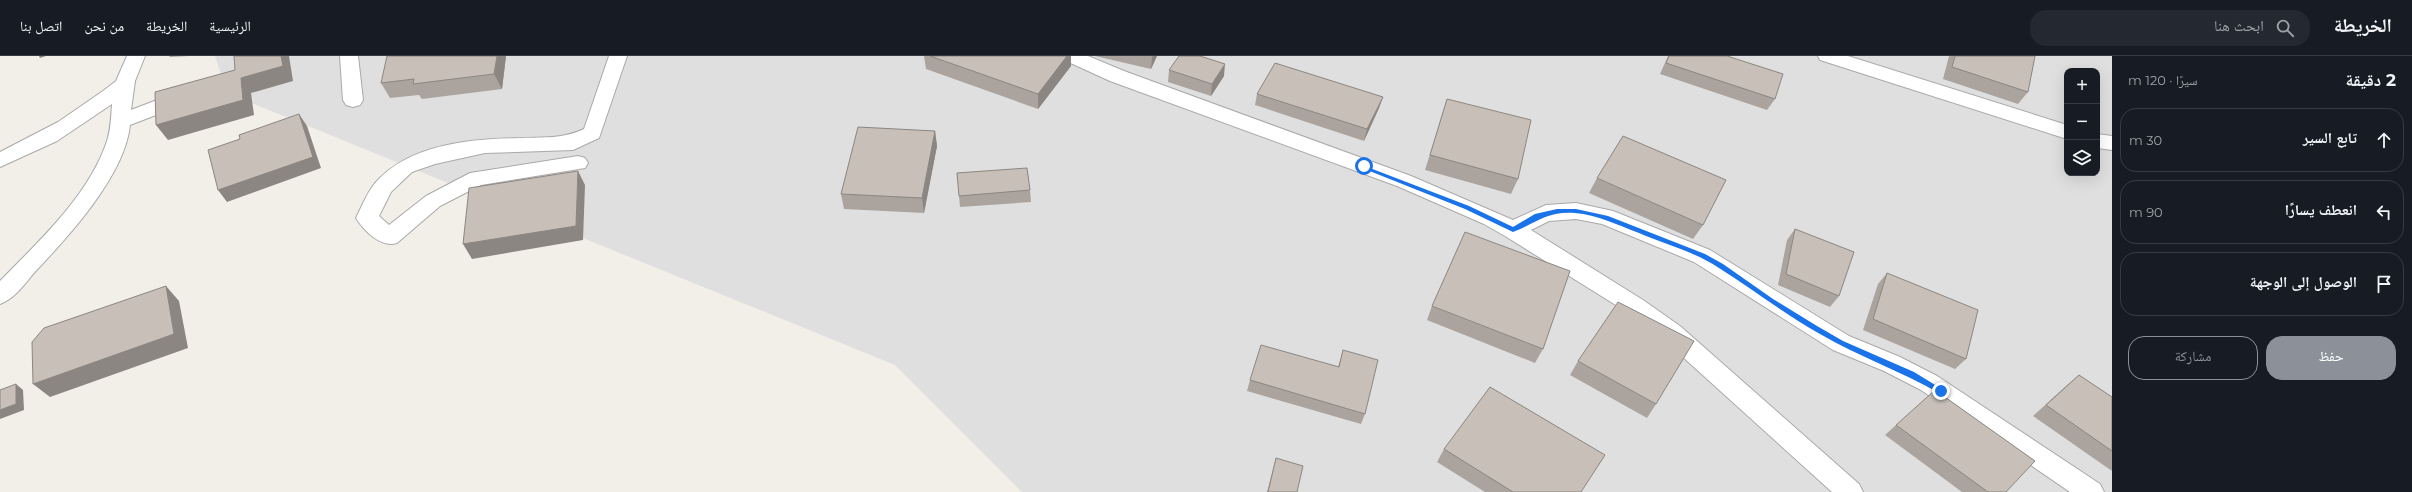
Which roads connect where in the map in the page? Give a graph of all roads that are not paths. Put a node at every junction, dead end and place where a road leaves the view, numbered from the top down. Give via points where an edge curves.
1 (136, 56) edge
2 (349, 56) edge
3 (618, 56) edge
4 (1071, 56) edge
5 (1828, 56) edge
6 (124, 84) junction
7 (196, 88) edge
8 (353, 100) dead end
9 (121, 122) junction
10 (2064, 131) edge
11 (2100, 142) edge
12 (2112, 144) edge
13 (0, 160) edge
14 (578, 163) dead end
15 (1513, 230) junction
16 (0, 295) edge
17 (1850, 492) edge
18 (2091, 492) edge

1 - 6 street
2 - 8 street
3 - 14 street via 592,133 573,143 484,146 432,157 405,167 383,187 367,218 389,237 433,201 477,178
4 - 15 street via 1117,76 1404,181
5 - 10 street
6 - 9 street
6 - 13 street via 87,114 34,145
7 - 9 street via 182,97
9 - 16 street via 116,144 75,212
11 - 12 street
15 - 17 street via 1635,306 1672,333
15 - 18 street via 1546,213 1576,211 1606,217 1702,256 1834,340 1892,364 1928,383

